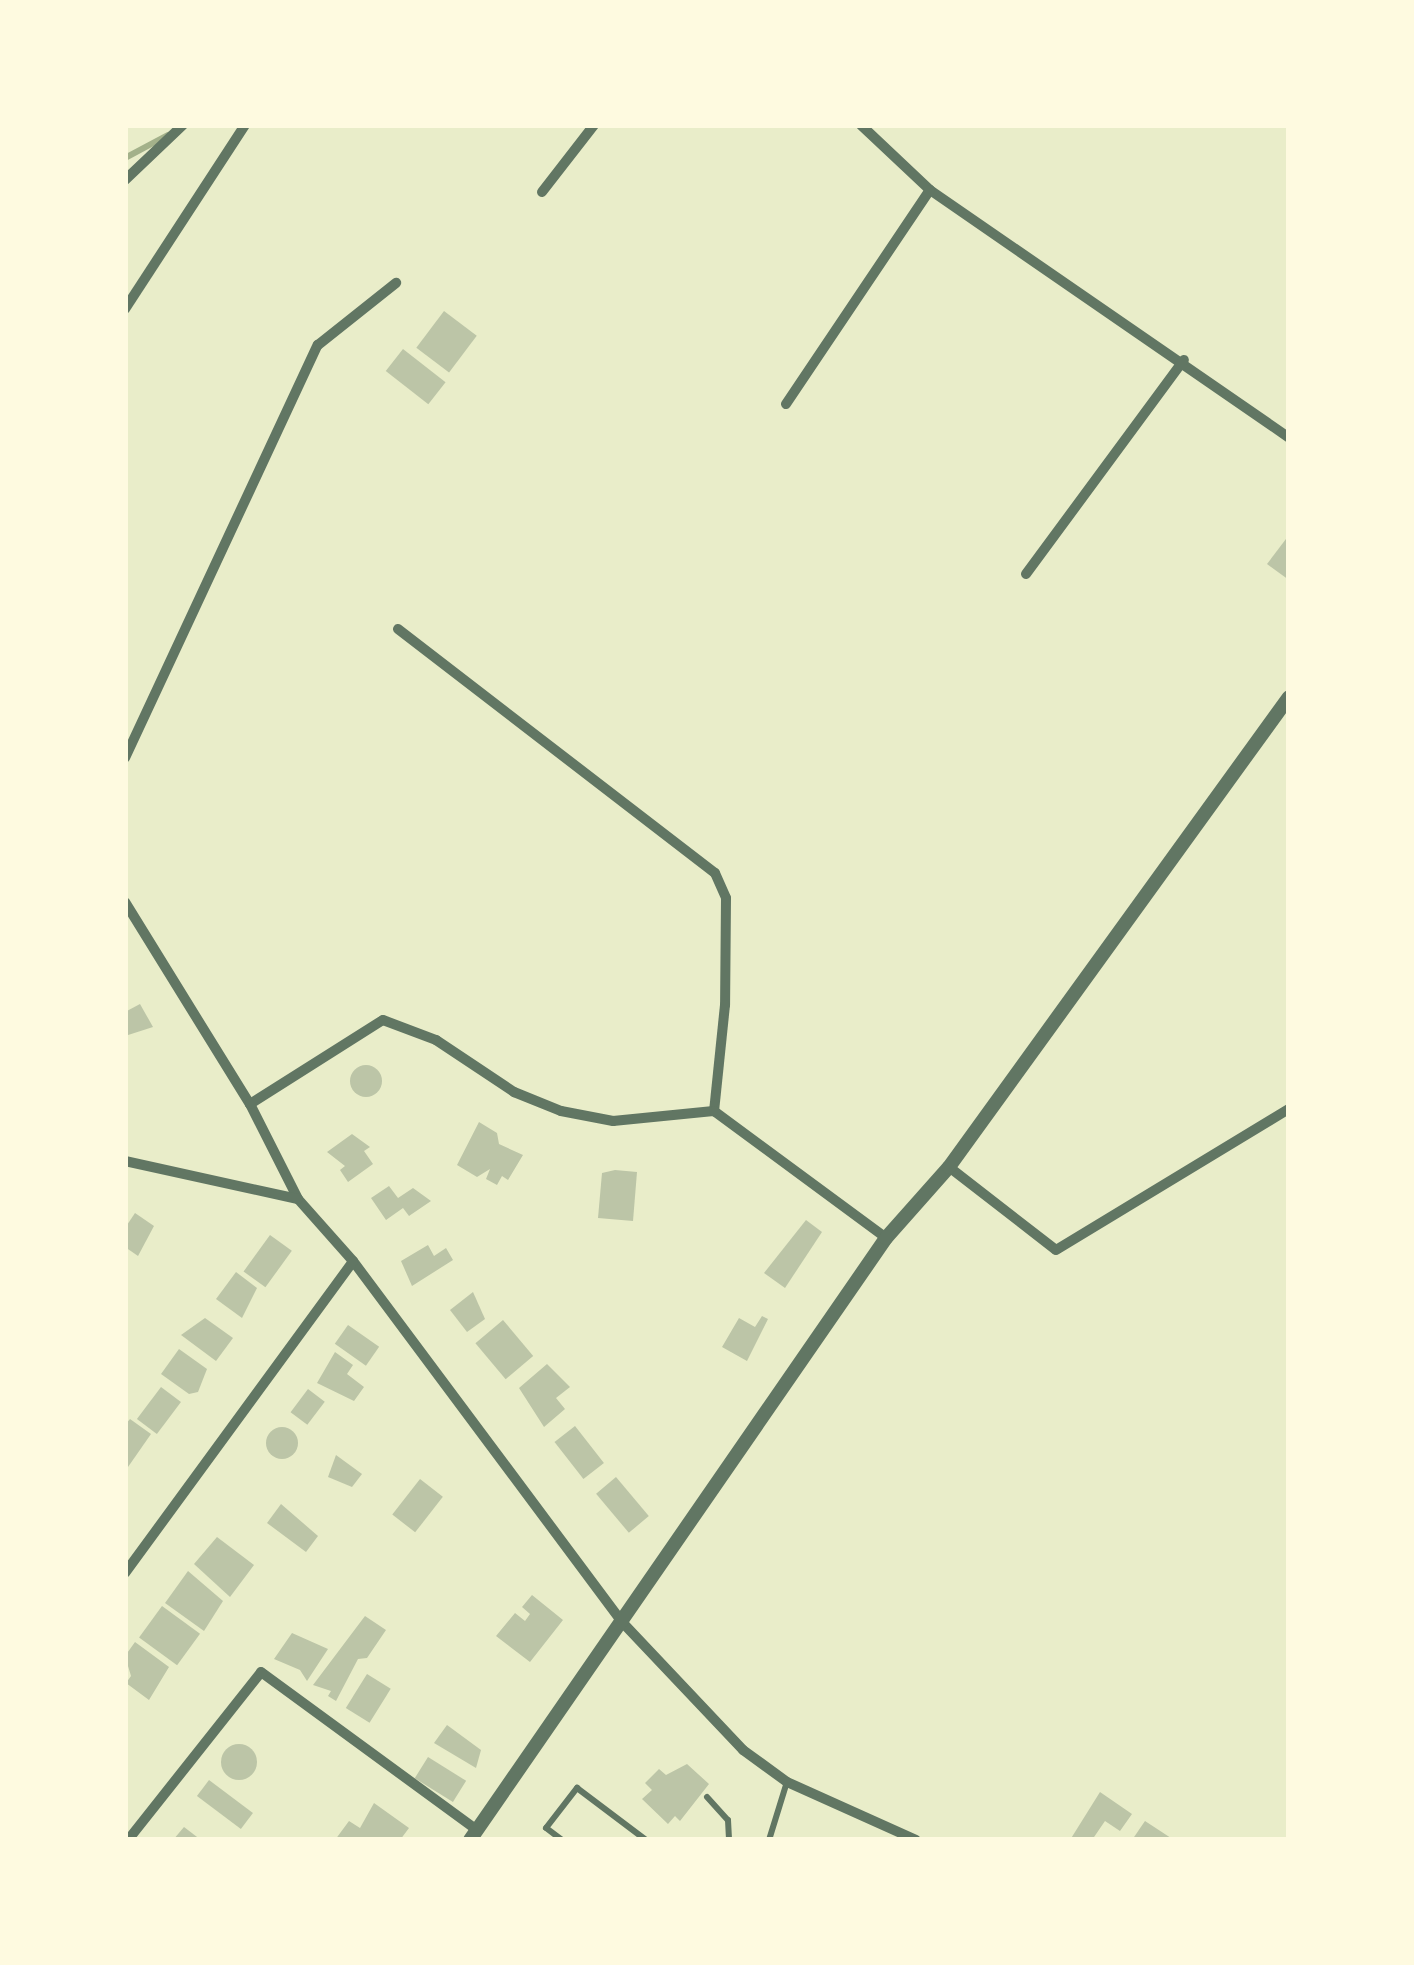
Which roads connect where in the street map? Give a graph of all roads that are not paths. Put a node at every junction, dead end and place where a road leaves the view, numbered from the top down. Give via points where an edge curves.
1 (184, 125) edge
2 (245, 125) edge
3 (594, 125) edge
4 (861, 125) edge
5 (125, 180) edge
6 (930, 190) junction
7 (542, 192) dead end
8 (396, 283) dead end
9 (125, 308) edge
10 (1184, 360) junction
11 (786, 404) dead end
12 (1289, 438) edge
13 (1026, 574) dead end
14 (398, 629) dead end
15 (1289, 697) edge
16 (125, 758) edge
17 (125, 902) edge
18 (250, 1104) junction
19 (1289, 1109) edge
20 (714, 1111) junction
21 (125, 1161) edge
22 (949, 1167) junction
23 (298, 1199) junction
24 (886, 1238) junction
25 (353, 1261) junction
26 (125, 1574) edge
27 (623, 1622) junction
28 (787, 1782) junction
29 (707, 1798) dead end
30 (474, 1835) edge
31 (128, 1840) edge
32 (562, 1840) edge
33 (646, 1840) edge
34 (728, 1840) edge
35 (768, 1840) edge
36 (916, 1840) edge

1 - 5 street
2 - 9 street
3 - 7 street
4 - 6 street
6 - 10 street
6 - 11 street
8 - 16 street via 318,344
10 - 12 street
10 - 13 street
14 - 20 street via 715,872 726,898
15 - 22 street
17 - 18 street
18 - 20 street via 384,1020 436,1040 514,1092 562,1111 613,1120
18 - 23 street
19 - 22 street via 1056,1250
20 - 24 street
21 - 23 street
22 - 24 street
23 - 25 street
24 - 27 street
25 - 26 street
25 - 27 street
27 - 28 street via 742,1750
27 - 30 street
28 - 35 lane
28 - 36 street
29 - 34 lane via 728,1820
30 - 31 street via 261,1672
32 - 33 lane via 546,1828 576,1788

